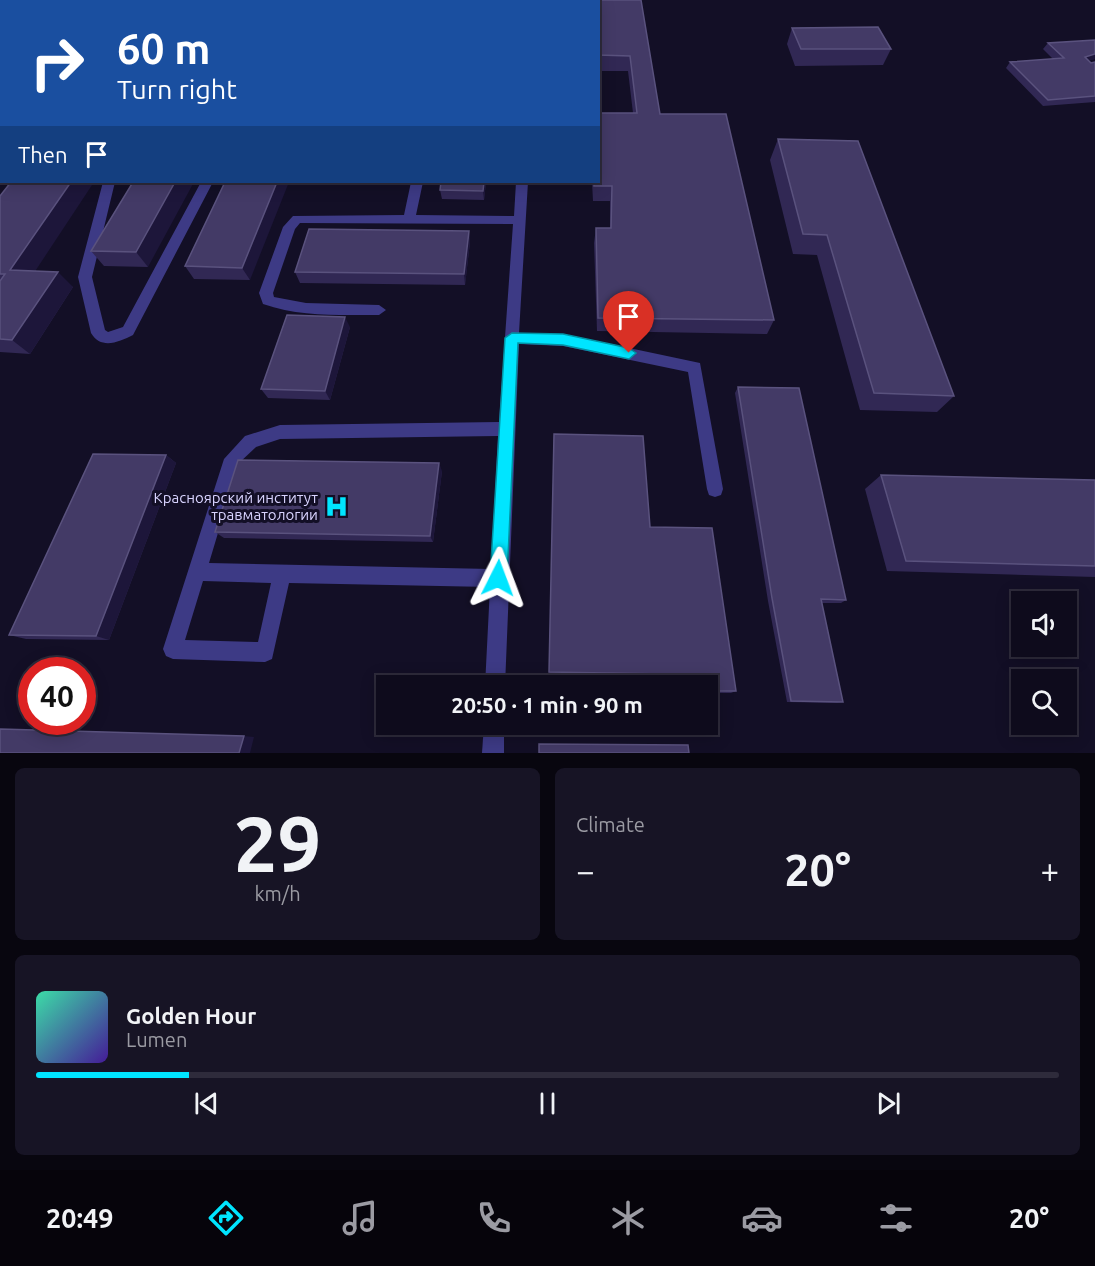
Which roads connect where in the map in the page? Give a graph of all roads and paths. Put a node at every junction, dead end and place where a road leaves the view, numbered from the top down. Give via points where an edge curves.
1 (109, 183) edge
2 (206, 183) edge
3 (417, 183) edge
4 (522, 183) edge
5 (409, 219) junction
6 (520, 220) junction
7 (379, 310) dead end
8 (512, 338) junction
9 (506, 429) junction
10 (715, 489) dead end
11 (198, 572) junction
12 (282, 574) junction
13 (498, 578) junction
14 (495, 675) edge
15 (494, 735) edge
16 (493, 753) edge

1 - 2 street via 85,277 98,333 107,338 128,331
3 - 5 street
4 - 6 street
5 - 6 street
5 - 7 street via 297,219 289,227 266,293 268,300 277,305
6 - 8 street
8 - 9 street
8 - 10 street via 563,340 695,367
9 - 11 street via 280,432 251,441 232,459
9 - 13 street
11 - 12 street
11 - 12 street via 173,649 265,652
12 - 13 street
13 - 14 street
15 - 16 street

